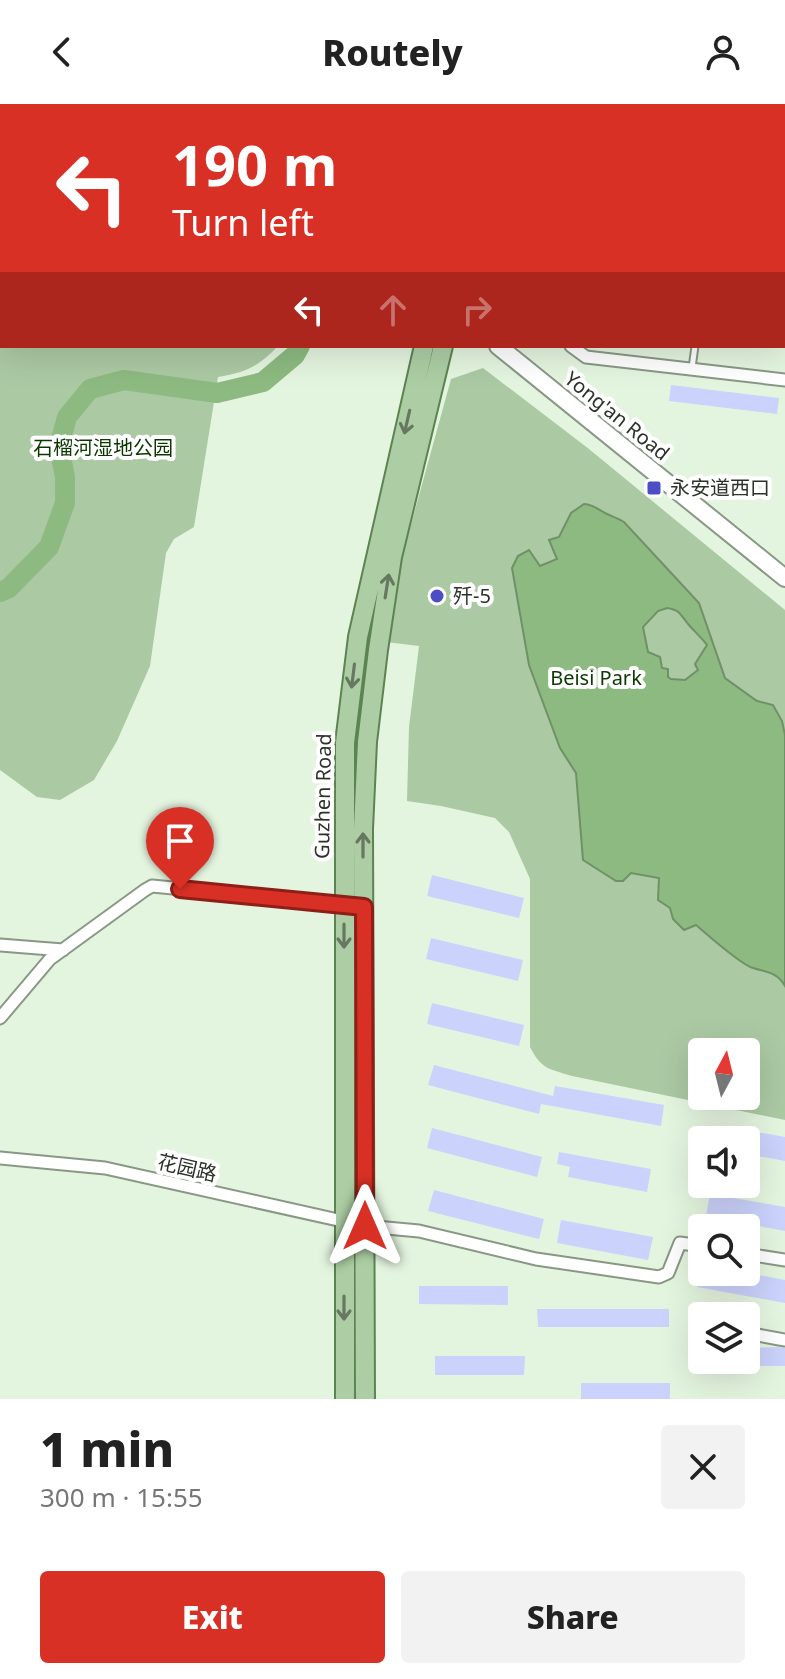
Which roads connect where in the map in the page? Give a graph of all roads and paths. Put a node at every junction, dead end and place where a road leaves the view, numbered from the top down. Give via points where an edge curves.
1 (424, 348) edge
2 (443, 348) edge
3 (500, 348) edge
4 (574, 348) edge
5 (695, 348) edge
6 (692, 369) junction
7 (785, 380) edge
8 (785, 578) edge
9 (344, 905) junction
10 (364, 907) junction
11 (0, 945) edge
12 (63, 950) junction
13 (0, 1018) edge
14 (0, 1158) edge
15 (344, 1222) junction
16 (365, 1226) junction
17 (688, 1244) edge
18 (760, 1256) edge
19 (785, 1260) edge
20 (760, 1336) edge
21 (785, 1340) edge
22 (345, 1399) edge
23 (365, 1399) edge

1 -> 9 main road, Guzhen Road via 358,637 345,743
10 -> 2 main road, Guzhen Road via 367,742 378,650 392,557
3 - 8 main road, Yong'an Road
4 - 6 street via 586,357
5 - 6 lane
6 - 7 street
9 - 10 street
9 - 12 street via 152,886
9 -> 15 main road, Guzhen Road
10 - 16 main road, Guzhen Road
11 - 12 street
12 - 13 street
14 - 15 street, 花园路 via 105,1168
15 - 16 street, 花园路
15 -> 22 main road, Guzhen Road
16 - 17 street, 花园路 via 419,1231 536,1259 659,1277 668,1273 680,1243
16 - 23 main road, Guzhen Road
18 - 19 street
20 - 21 street

